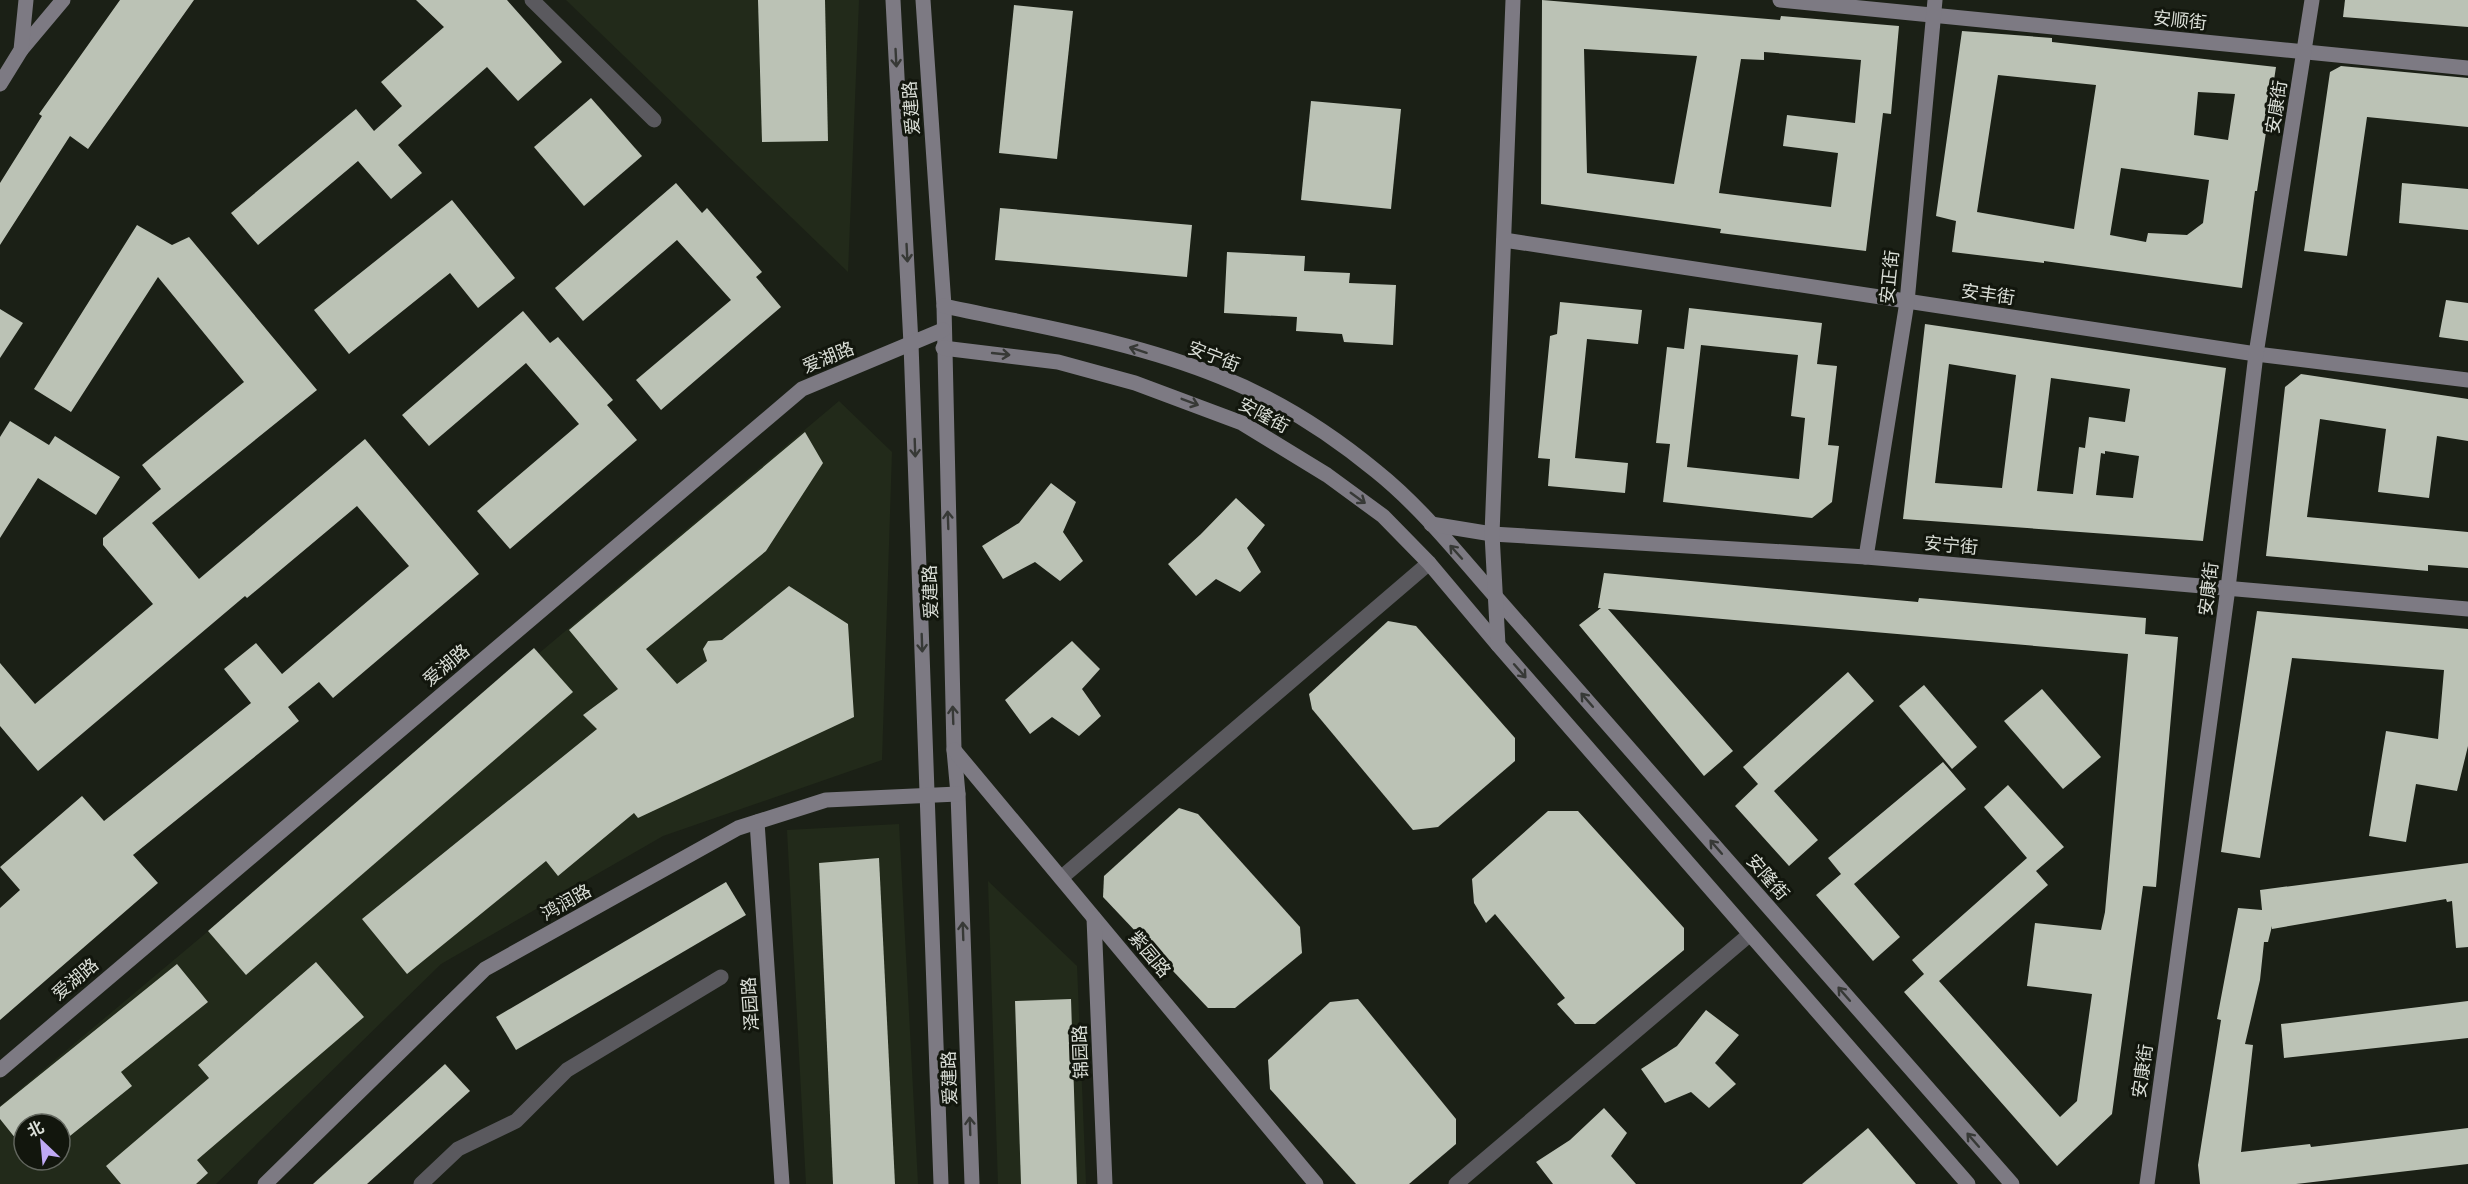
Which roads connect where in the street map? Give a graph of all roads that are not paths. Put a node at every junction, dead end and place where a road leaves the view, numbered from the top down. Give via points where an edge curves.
1 (26, 0) edge
2 (63, 0) edge
3 (532, 0) edge
4 (893, 0) edge
5 (923, 0) edge
6 (1513, 0) edge
7 (1780, 0) edge
8 (2312, 0) edge
9 (1934, 7) edge
10 (21, 50) junction
11 (2305, 52) junction
12 (2468, 68) edge
13 (0, 84) edge
14 (654, 120) dead end
15 (1504, 240) junction
16 (1906, 302) junction
17 (944, 306) junction
18 (943, 330) junction
19 (911, 344) junction
20 (943, 348) junction
21 (2256, 354) junction
22 (2468, 380) edge
23 (1431, 525) junction
24 (1492, 534) junction
25 (1866, 557) junction
26 (1429, 562) junction
27 (2228, 588) junction
28 (1496, 596) junction
29 (2468, 609) edge
30 (1498, 645) junction
31 (954, 750) junction
32 (958, 794) junction
33 (927, 795) junction
34 (757, 822) junction
35 (1061, 878) junction
36 (1094, 918) junction
37 (1749, 935) junction
38 (721, 977) dead end
39 (0, 1070) edge
40 (265, 1184) edge
41 (421, 1184) edge
42 (782, 1184) edge
43 (941, 1184) edge
44 (972, 1184) edge
45 (1105, 1184) edge
46 (1316, 1184) edge
47 (1456, 1184) edge
48 (1968, 1184) edge
49 (2012, 1184) edge
50 (2147, 1184) edge

1 - 10 street
2 - 10 street
3 - 14 street
4 -> 19 street, 爱建路
5 - 17 street, 爱建路
6 - 15 street
7 - 9 street, 安顺街
8 - 11 street, 安康街
9 - 11 street, 安顺街
9 - 16 street, 安正街
10 - 13 street
11 - 12 street, 安顺街
11 - 21 street, 安康街
15 - 16 street, 安丰街
15 - 24 street
16 - 21 street, 安丰街
16 - 25 street, 安正街
17 - 18 street, 爱建路
23 -> 17 street, 安宁街 via 1377,471 1312,425 1221,377 1119,344
18 - 19 street, 爱湖路
18 - 20 street, 爱建路
19 -> 33 street, 爱建路
19 - 39 street, 爱湖路 via 802,389
20 -> 26 street, 安隆街 via 1058,362 1135,383 1242,423 1327,475 1383,516
31 -> 20 street, 爱建路
21 - 22 street, 安丰街
21 - 27 street, 安康街
23 - 24 street, 安宁街
28 -> 23 street, 安宁街
24 - 25 street, 安宁街
24 - 28 street
25 - 27 street, 安宁街
26 - 30 street, 安隆街
26 - 35 street
27 - 29 street, 安宁街
27 - 50 street, 安康街
28 - 30 street
49 -> 28 street, 安隆街
30 -> 37 street, 安隆街
31 - 32 street, 爱建路
31 - 35 street, 紫园路
32 - 33 street, 鸿润路
44 -> 32 street, 爱建路
33 - 34 street, 鸿润路 via 826,800
33 - 43 street, 爱建路
34 - 40 street, 鸿润路 via 738,828 485,969
34 - 42 street, 泽园路
35 - 36 street, 紫园路
36 - 45 street, 锦园路
36 - 46 street, 紫园路
37 - 47 street
37 - 48 street, 安隆街
38 - 41 street via 567,1070 516,1121 458,1149

